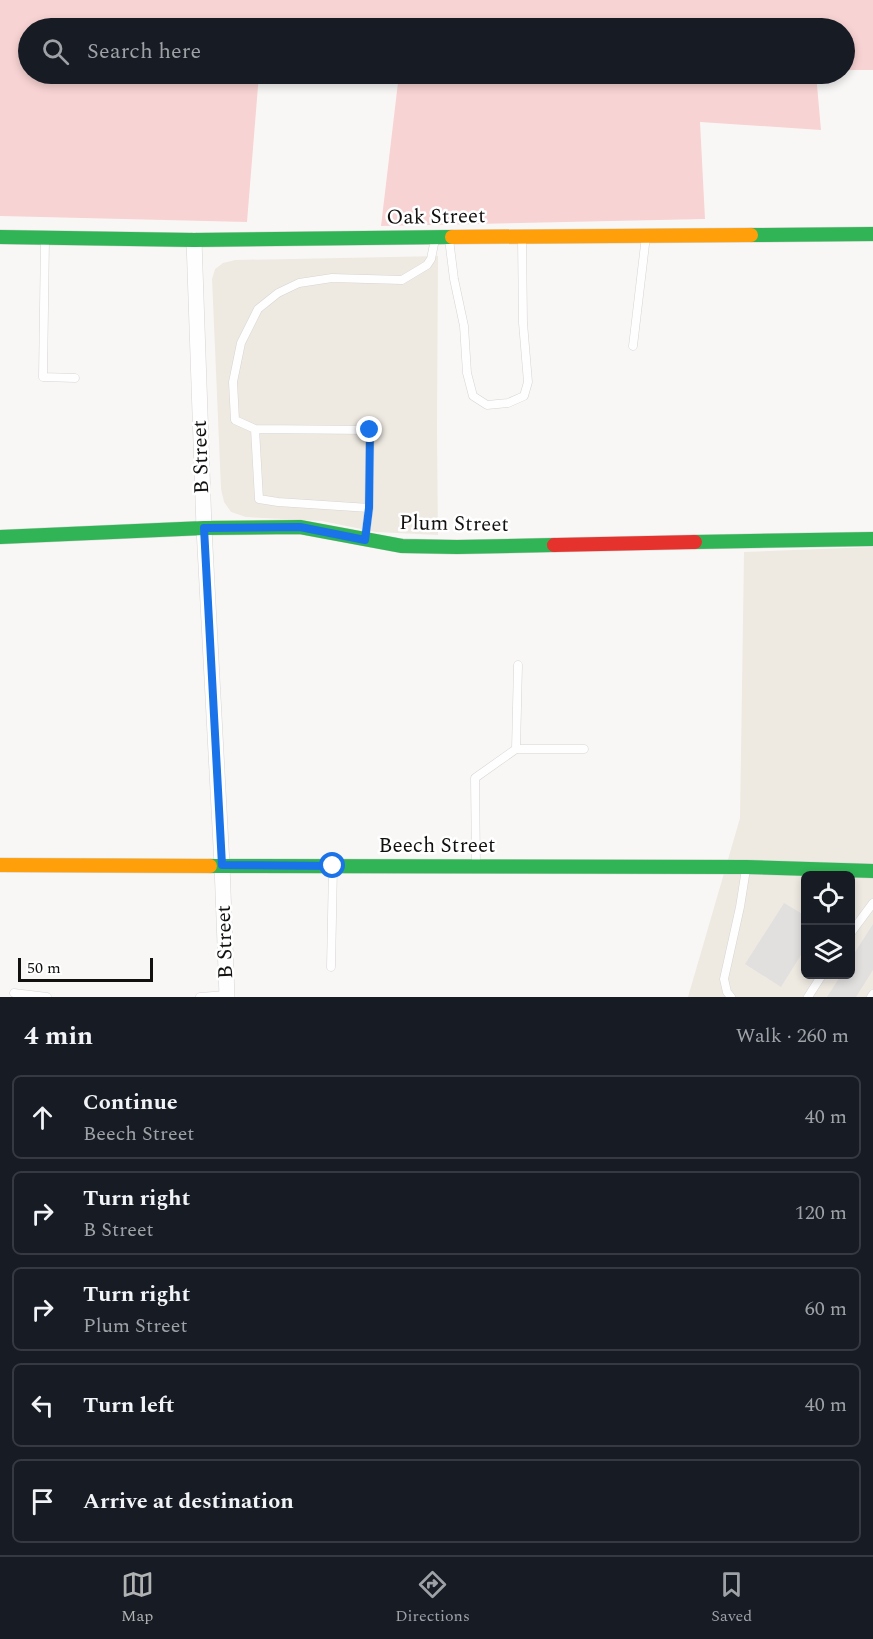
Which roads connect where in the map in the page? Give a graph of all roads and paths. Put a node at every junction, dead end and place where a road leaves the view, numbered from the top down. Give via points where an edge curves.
1 (873, 234) edge
2 (646, 235) junction
3 (0, 237) edge
4 (522, 237) junction
5 (45, 238) junction
6 (442, 238) junction
7 (194, 240) junction
8 (633, 346) dead end
9 (75, 378) dead end
10 (255, 429) junction
11 (369, 508) junction
12 (204, 528) junction
13 (0, 537) edge
14 (873, 539) edge
15 (365, 540) junction
16 (518, 664) dead end
17 (516, 749) junction
18 (584, 749) dead end
19 (0, 865) edge
20 (222, 865) junction
21 (333, 866) junction
22 (476, 867) junction
23 (746, 867) junction
24 (873, 871) edge
25 (873, 903) edge
26 (855, 926) edge
27 (331, 967) dead end
28 (819, 979) edge
29 (14, 993) dead end
30 (226, 996) edge
31 (47, 997) edge
32 (200, 997) edge
33 (731, 997) edge
34 (808, 997) edge

1 - 2 street, Oak Street
2 - 4 street, Oak Street
2 - 8 lane
3 - 5 street, Oak Street
4 - 6 street, Oak Street
4 - 6 lane via 528,382 524,396 487,405 473,396 467,374 464,326
5 - 7 street, Oak Street
5 - 9 lane via 43,377
6 - 7 street, Oak Street
6 - 10 lane via 427,265 402,280 333,278 299,283 258,309 241,343 233,382 235,420
7 - 12 street, B Street
10 - 11 lane via 259,499
10 - 11 lane via 370,430
11 - 15 lane
12 - 13 street, Plum Street
12 - 15 street, Plum Street via 300,527
12 - 20 street, B Street
14 - 15 street, Plum Street via 457,548
16 - 17 lane
17 - 18 lane
17 - 22 lane via 475,777
19 - 20 street, Beech Street
20 - 21 street, Beech Street
20 - 30 street, B Street
21 - 22 street, Beech Street
21 - 27 lane
22 - 23 street, Beech Street
23 - 24 street, Beech Street
23 - 33 lane via 724,979
25 - 26 lane
28 - 34 lane
29 - 31 lane
30 - 32 lane

